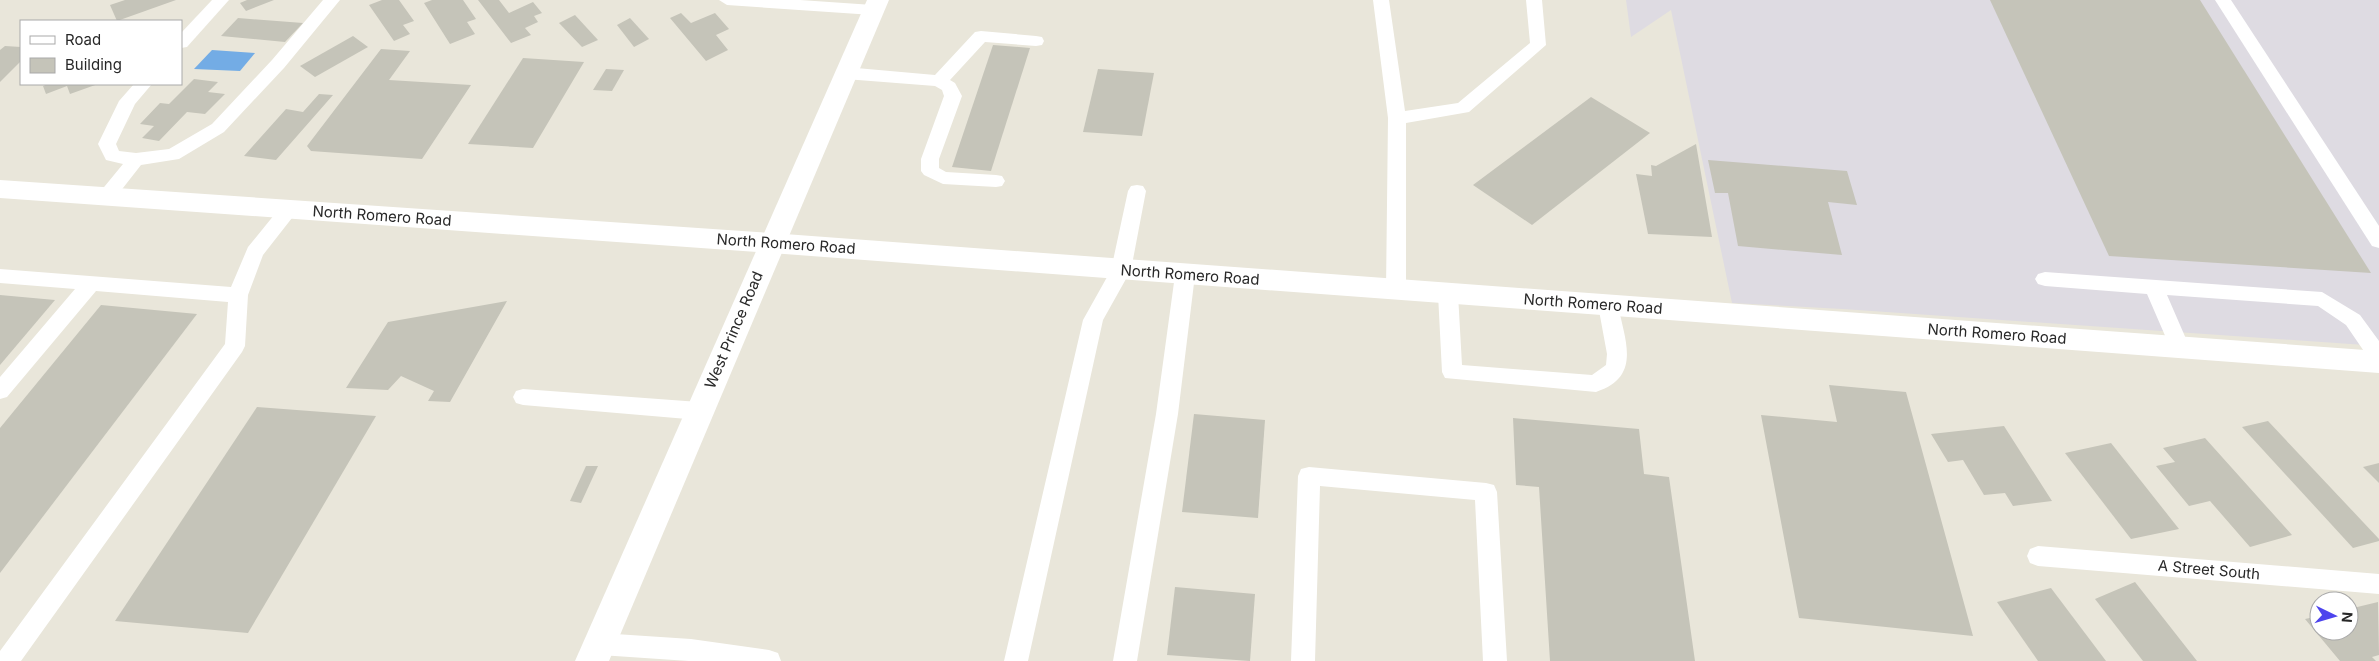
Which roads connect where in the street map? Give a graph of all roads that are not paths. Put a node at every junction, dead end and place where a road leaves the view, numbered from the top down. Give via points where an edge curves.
1 (221, 0) edge
2 (332, 0) edge
3 (726, 0) edge
4 (1381, 0) edge
5 (1534, 0) edge
6 (2223, 0) edge
7 (875, 5) edge
8 (1036, 40) dead end
9 (182, 42) edge
10 (846, 73) junction
11 (939, 81) junction
12 (143, 85) edge
13 (1397, 118) junction
14 (136, 159) junction
15 (996, 181) dead end
16 (0, 189) edge
17 (1137, 191) dead end
18 (106, 197) junction
19 (290, 210) junction
20 (2373, 223) edge
21 (2379, 241) edge
22 (771, 243) junction
23 (1121, 270) junction
24 (1185, 275) junction
25 (0, 276) edge
26 (2044, 279) dead end
27 (90, 284) junction
28 (2154, 287) junction
29 (1396, 290) junction
30 (1448, 294) junction
31 (238, 295) junction
32 (1608, 305) junction
33 (2180, 348) junction
34 (2379, 357) edge
35 (2379, 362) edge
36 (0, 391) edge
37 (524, 397) dead end
38 (699, 411) junction
39 (2038, 556) dead end
40 (2379, 584) edge
41 (596, 652) edge
42 (7, 661) edge
43 (769, 661) edge
44 (1016, 661) edge
45 (1125, 661) edge
46 (1303, 661) edge
47 (1495, 661) edge

1 - 9 lane
2 - 14 lane via 218,128 173,155
3 - 7 lane
4 - 13 lane
5 - 13 lane via 1538,44 1463,108
6 - 20 lane
7 - 10 street, West Prince Road
8 - 11 lane via 981,36
10 - 11 lane
10 - 22 street, West Prince Road
11 - 15 lane via 949,86 953,96 930,159 930,170 944,178
12 - 14 lane via 128,101 107,144 112,156
13 - 29 lane
14 - 18 lane
16 - 18 street, North Romero Road
17 - 23 lane
18 - 19 street, North Romero Road
19 - 22 street, North Romero Road
19 - 31 lane via 255,252
20 - 21 lane
22 - 23 street, North Romero Road
22 - 38 street, West Prince Road
23 - 24 street, North Romero Road
23 - 44 lane via 1093,320
24 - 29 street, North Romero Road
24 - 45 lane via 1167,414
25 - 27 lane
26 - 28 lane
27 - 31 lane
27 - 36 lane
28 - 33 lane
28 - 34 lane via 2322,299 2353,320
29 - 30 street, North Romero Road
30 - 32 street, North Romero Road
30 - 32 lane via 1452,372 1596,384 1616,370 1617,354
31 - 42 lane via 235,346
32 - 33 street, North Romero Road
33 - 35 street, North Romero Road
37 - 38 lane
38 - 41 street, West Prince Road
39 - 40 lane, A Street South
41 - 43 lane via 691,650
46 - 47 lane via 1309,476 1486,492

